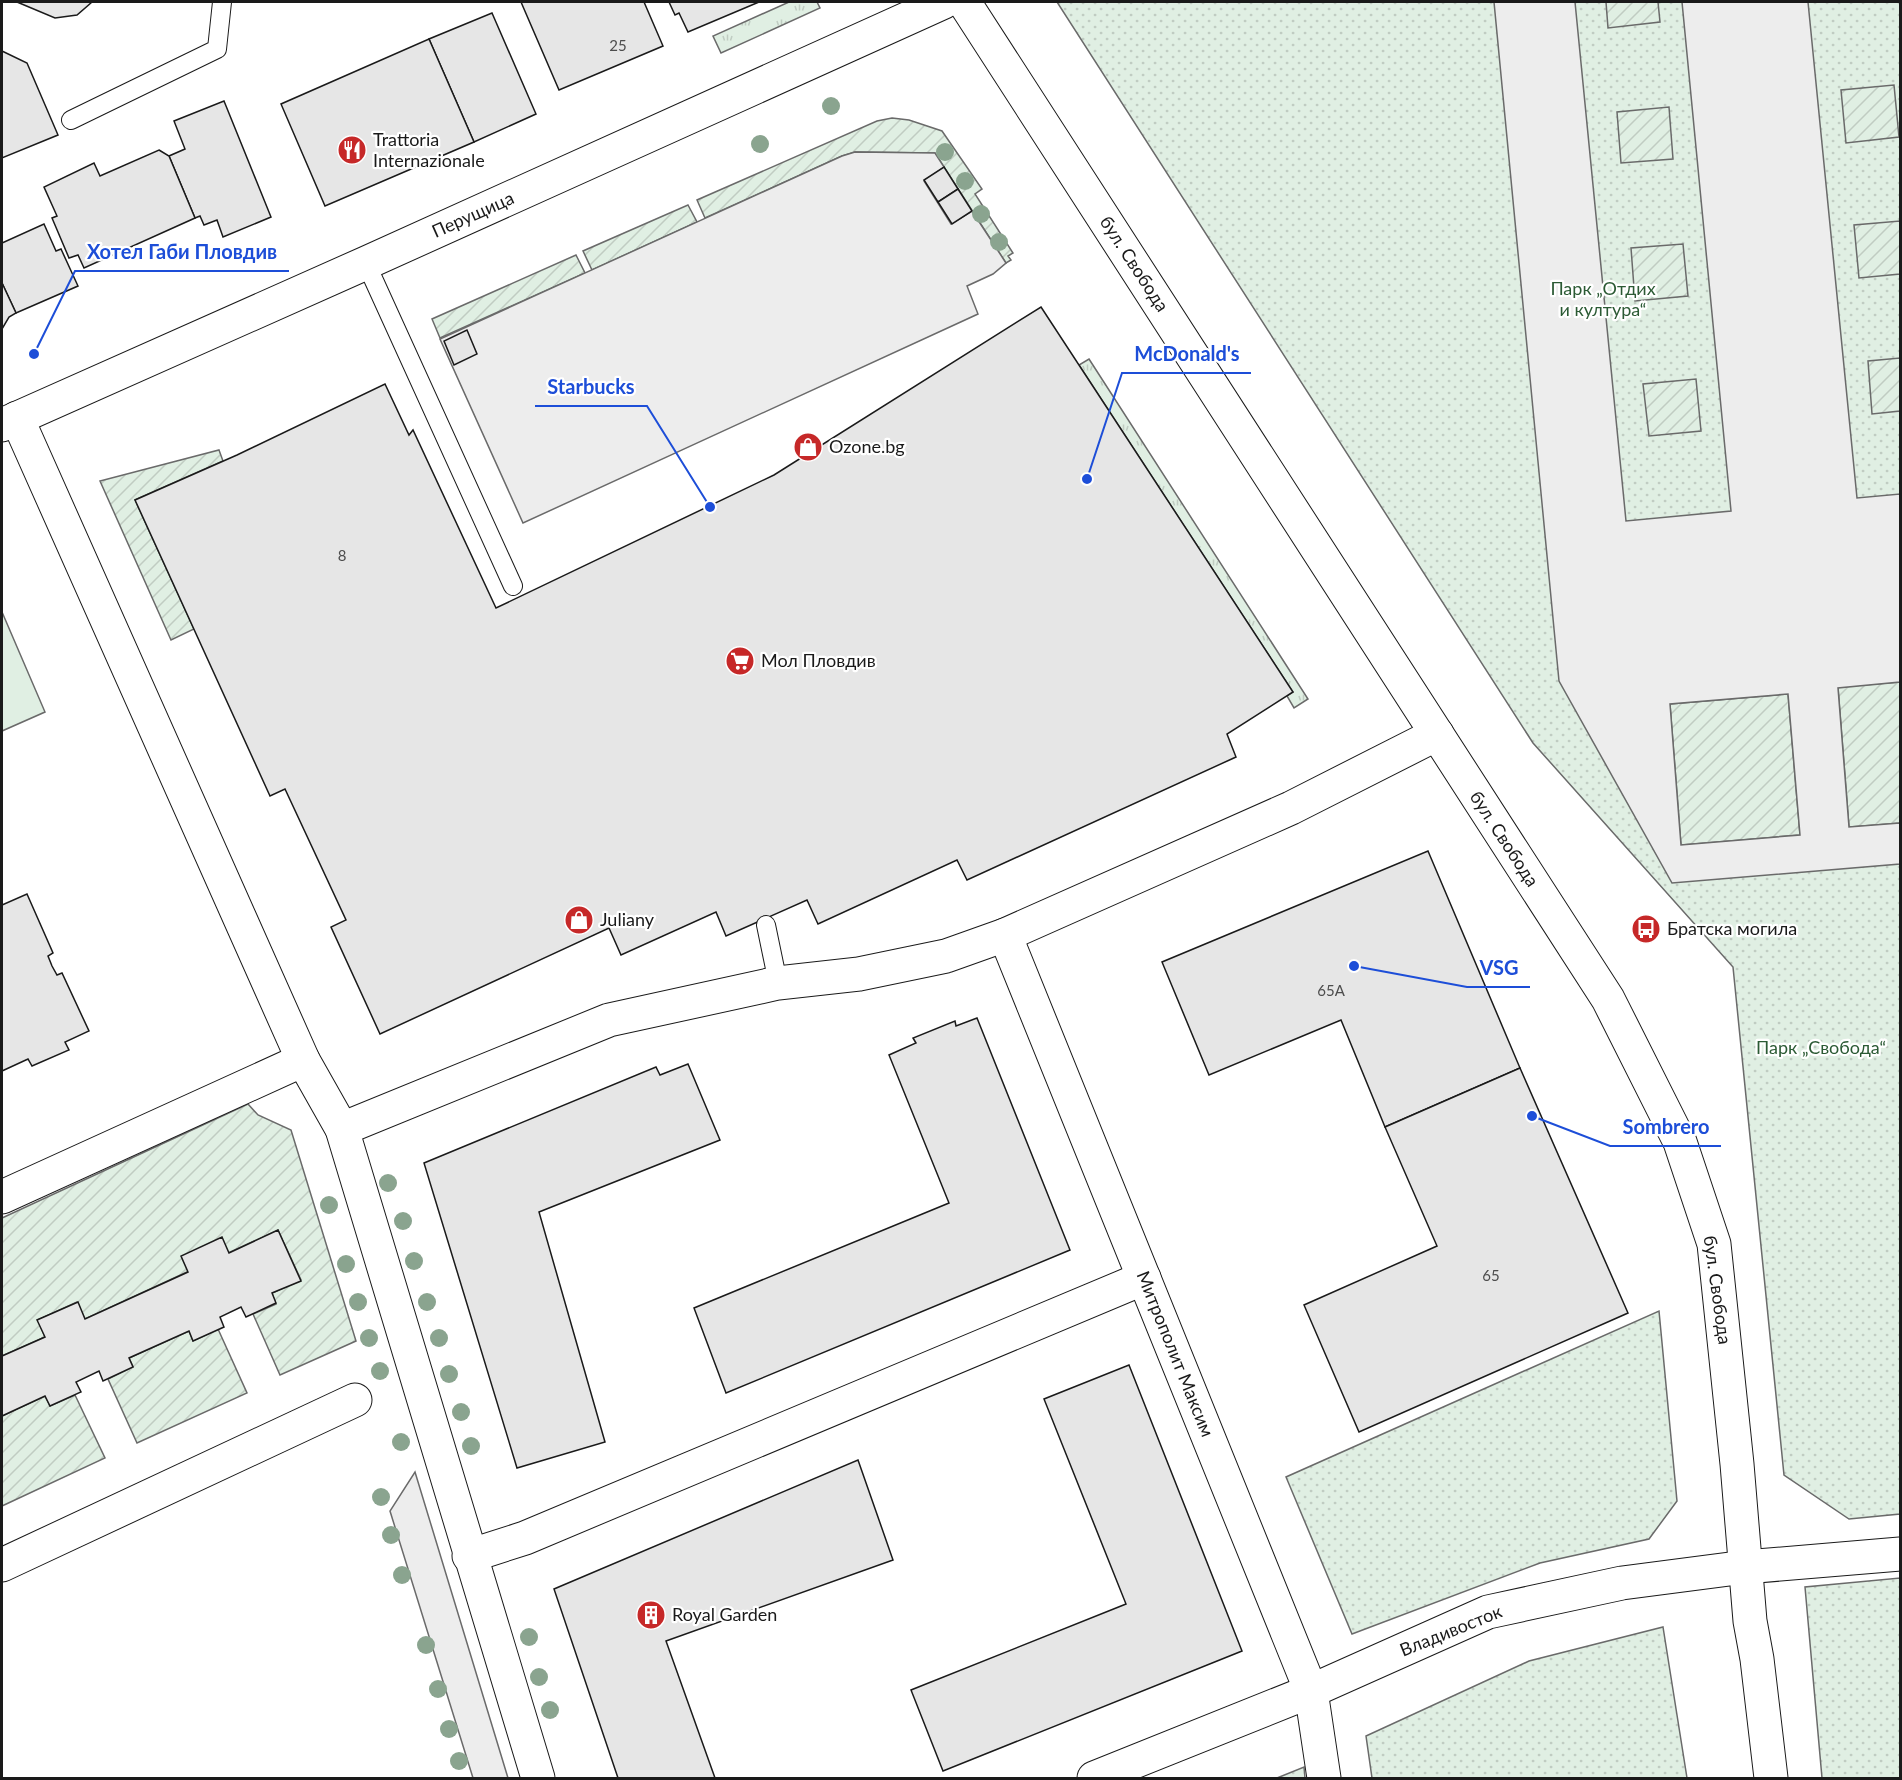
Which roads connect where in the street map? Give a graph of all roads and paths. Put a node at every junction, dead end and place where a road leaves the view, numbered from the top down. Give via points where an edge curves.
1 (222, 2) edge
2 (944, 2) edge
3 (964, 2) edge
4 (70, 120) dead end
5 (366, 263) junction
6 (9, 421) edge
7 (513, 586) dead end
8 (1437, 734) junction
9 (766, 925) dead end
10 (1005, 935) junction
11 (778, 983) junction
12 (303, 1060) junction
13 (342, 1129) junction
14 (2, 1197) edge
15 (1144, 1278) junction
16 (356, 1400) dead end
17 (1900, 1554) edge
18 (470, 1556) junction
19 (2, 1565) edge
20 (1745, 1567) junction
21 (1311, 1691) junction
22 (538, 1779) edge
23 (1094, 1779) edge
24 (1324, 1779) edge
25 (1771, 1779) edge

1 - 4 lane via 217,49
2 - 5 street, Перущица
3 - 8 street, бул. Свобода
5 - 6 street, Перущица
5 - 7 lane
6 - 12 street
8 - 10 street via 1291,808
8 - 20 street, бул. Свобода via 1608,999 1680,1142 1714,1244
9 - 11 lane
10 - 11 street via 946,956 860,974
10 - 15 street, Митрополит Максим
11 - 13 street via 609,1020
12 - 13 street
12 - 14 street
13 - 18 street
15 - 18 street via 525,1538
15 - 21 street, Митрополит Максим
16 - 19 street
17 - 20 street, Владивосток
18 - 22 street
20 - 21 street, Владивосток via 1622,1583 1488,1612
20 - 25 street, бул. Свобода
21 - 23 street, Владивосток
21 - 24 street, Митрополит Максим

